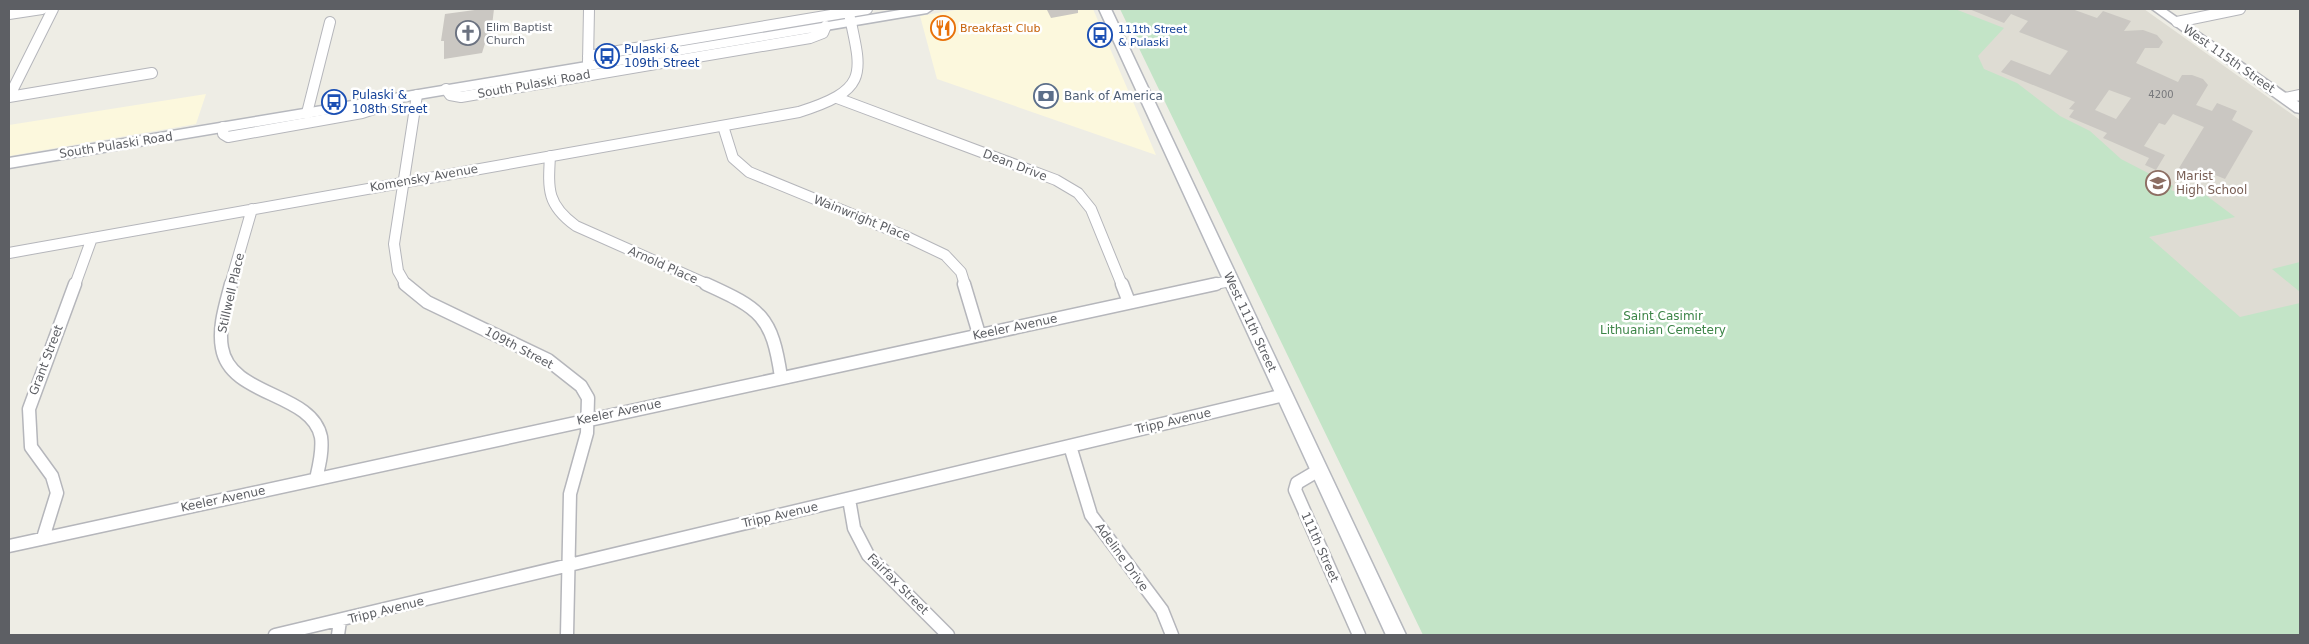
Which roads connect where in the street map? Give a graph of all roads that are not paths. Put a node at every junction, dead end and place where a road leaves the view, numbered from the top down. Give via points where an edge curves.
1 (42, 9) edge
2 (53, 9) edge
3 (589, 9) edge
4 (867, 9) edge
5 (927, 9) edge
6 (1105, 9) edge
7 (2158, 9) edge
8 (2240, 9) edge
9 (9, 14) edge
10 (849, 14) edge
11 (330, 22) dead end
12 (2177, 22) junction
13 (826, 26) junction
14 (588, 61) junction
15 (152, 73) dead end
16 (446, 90) junction
17 (416, 94) junction
18 (2300, 95) edge
19 (9, 97) edge
20 (837, 98) junction
21 (2285, 98) junction
22 (391, 99) junction
23 (2300, 109) edge
24 (307, 113) junction
25 (723, 126) junction
26 (223, 127) junction
27 (550, 156) junction
28 (9, 163) edge
29 (403, 182) junction
30 (252, 209) junction
31 (92, 238) junction
32 (9, 253) edge
33 (1230, 281) junction
34 (1129, 302) junction
35 (979, 334) junction
36 (781, 378) junction
37 (1284, 395) junction
38 (589, 419) junction
39 (1070, 446) junction
40 (1319, 470) junction
41 (316, 479) junction
42 (849, 499) junction
43 (43, 538) junction
44 (9, 546) edge
45 (569, 565) junction
46 (340, 621) junction
47 (275, 635) edge
48 (338, 635) edge
49 (567, 635) edge
50 (948, 635) edge
51 (1172, 635) edge
52 (1359, 635) edge
53 (1396, 635) edge

1 - 9 street
2 - 19 street
3 - 14 street
4 - 10 street, South Pulaski Road
5 - 10 main road, South Pulaski Road
6 - 33 main road, West 111th Street
7 - 12 street, West 115th Street
8 - 12 street
10 - 13 main road, South Pulaski Road
10 - 14 street, South Pulaski Road
10 - 20 street via 858,74
11 - 24 street
12 - 21 street, West 115th Street
13 - 14 main road, South Pulaski Road
13 - 16 street, South Pulaski Road via 818,36 800,40 462,97 450,95
14 - 16 main road, South Pulaski Road
15 - 19 street
16 - 17 main road, South Pulaski Road
17 - 22 main road, South Pulaski Road
17 - 29 street, 109th Street
18 - 21 street
20 - 25 street, Komensky Avenue via 796,112
20 - 34 street, Dean Drive via 1056,180 1078,193 1096,217
21 - 23 street, West 115th Street
22 - 24 main road, South Pulaski Road
22 - 26 street, South Pulaski Road via 362,113 245,134 228,136 223,134
24 - 26 main road, South Pulaski Road
25 - 27 street, Komensky Avenue
25 - 35 street, Wainwright Place via 728,151 748,172 945,255 960,272
26 - 28 main road, South Pulaski Road
27 - 29 street, Komensky Avenue
27 - 36 street, Arnold Place via 549,197 561,216 576,226 756,308 774,335
29 - 30 street, Komensky Avenue
29 - 38 street, 109th Street via 394,244 394,263 399,278 411,292 427,302 548,360 581,386 588,398
30 - 31 street, Komensky Avenue
30 - 41 street, Stillwell Place via 221,326 222,352 245,380 306,414 315,424 321,446
31 - 32 street, Komensky Avenue
31 - 43 street, Grant Street via 29,409 31,448 52,476 57,493
33 - 34 street, Keeler Avenue
33 - 37 main road, West 111th Street
34 - 35 street, Keeler Avenue
35 - 36 street, Keeler Avenue
36 - 38 street, Keeler Avenue
37 - 39 street, Tripp Avenue
37 - 40 main road, West 111th Street
38 - 41 street, Keeler Avenue
38 - 45 street, 109th Street via 584,449 570,494
39 - 42 street, Tripp Avenue
39 - 51 street, Adeline Drive via 1091,515 1162,610
40 - 52 street, 111th Street via 1297,483 1295,490
40 - 53 main road, West 111th Street
41 - 43 street, Keeler Avenue
42 - 45 street, Tripp Avenue
42 - 50 street, Fairfax Street via 858,540 868,555
43 - 44 street, Keeler Avenue
45 - 46 street, Tripp Avenue
45 - 49 street, 109th Street
46 - 47 street, Tripp Avenue
46 - 48 street

